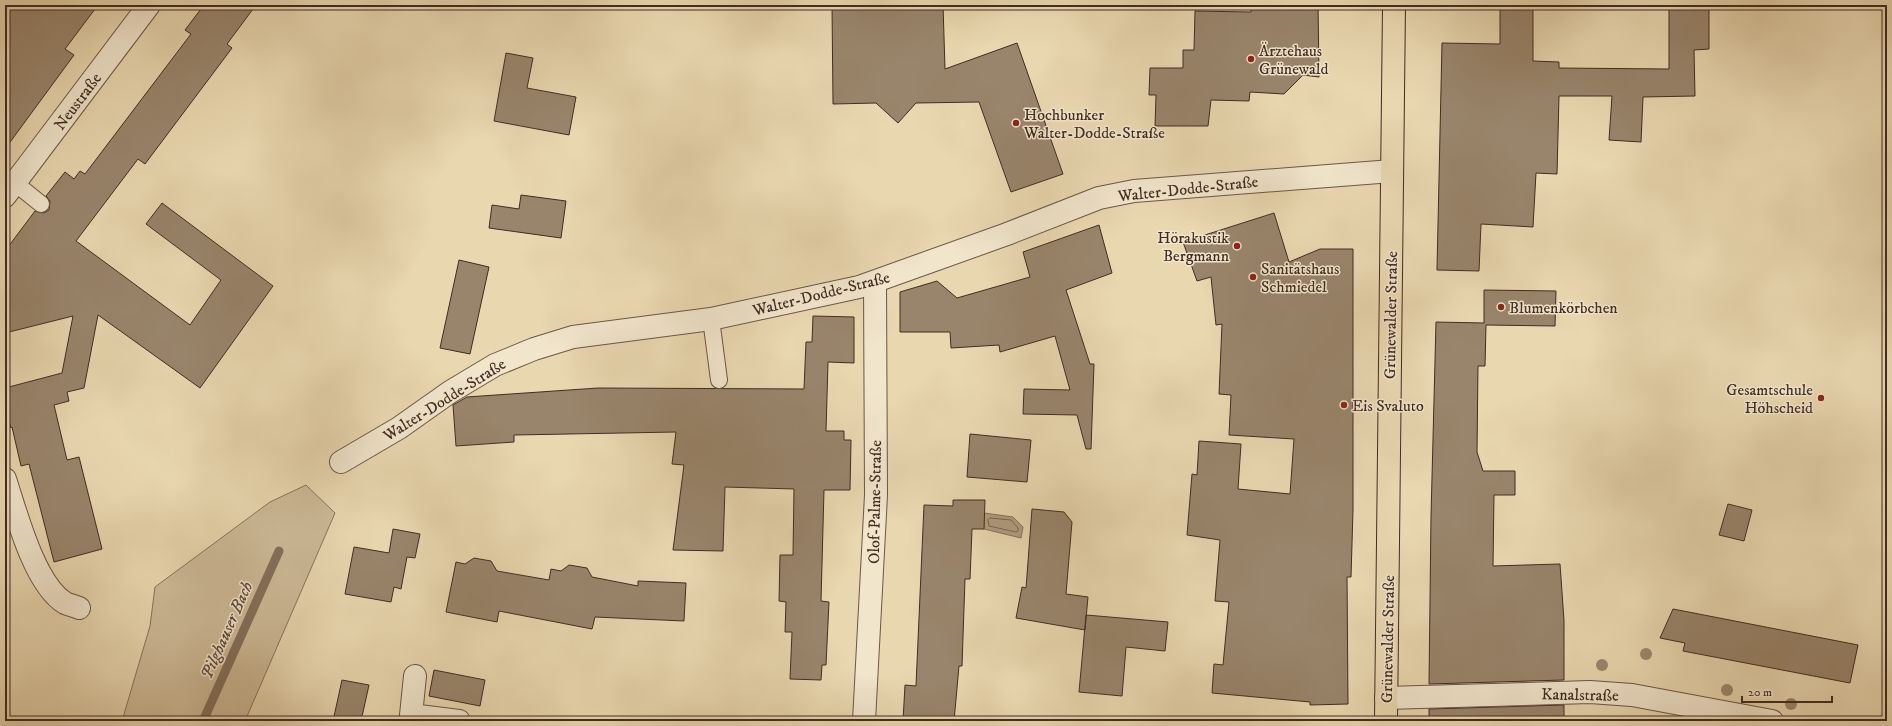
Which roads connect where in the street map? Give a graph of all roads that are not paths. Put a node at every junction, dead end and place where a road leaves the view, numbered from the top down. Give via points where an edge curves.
1 (149, 5) edge
2 (1394, 5) edge
3 (1392, 171) junction
4 (10, 190) edge
5 (41, 204) dead end
6 (875, 283) junction
7 (711, 320) junction
8 (719, 380) dead end
9 (341, 462) dead end
10 (5, 479) edge
11 (79, 608) dead end
12 (415, 676) dead end
13 (1386, 698) junction
14 (459, 721) edge
15 (864, 721) edge
16 (1386, 721) edge
17 (1772, 721) edge

1 - 4 street, Neustraße
2 - 3 main road, Grünewalder Straße
3 - 6 street, Walter-Dodde-Straße via 1142,190 1099,198
3 - 13 main road, Grünewalder Straße
4 - 5 lane
6 - 7 street, Walter-Dodde-Straße
6 - 15 street, Olof-Palme-Straße via 876,495
7 - 8 lane
7 - 9 street, Walter-Dodde-Straße via 572,337 534,348 489,369 450,392 399,428
10 - 11 street via 27,545 42,577 65,603
12 - 14 street via 411,715
13 - 16 main road, Grünewalder Straße
13 - 17 street, Kanalstraße via 1590,692 1632,695

